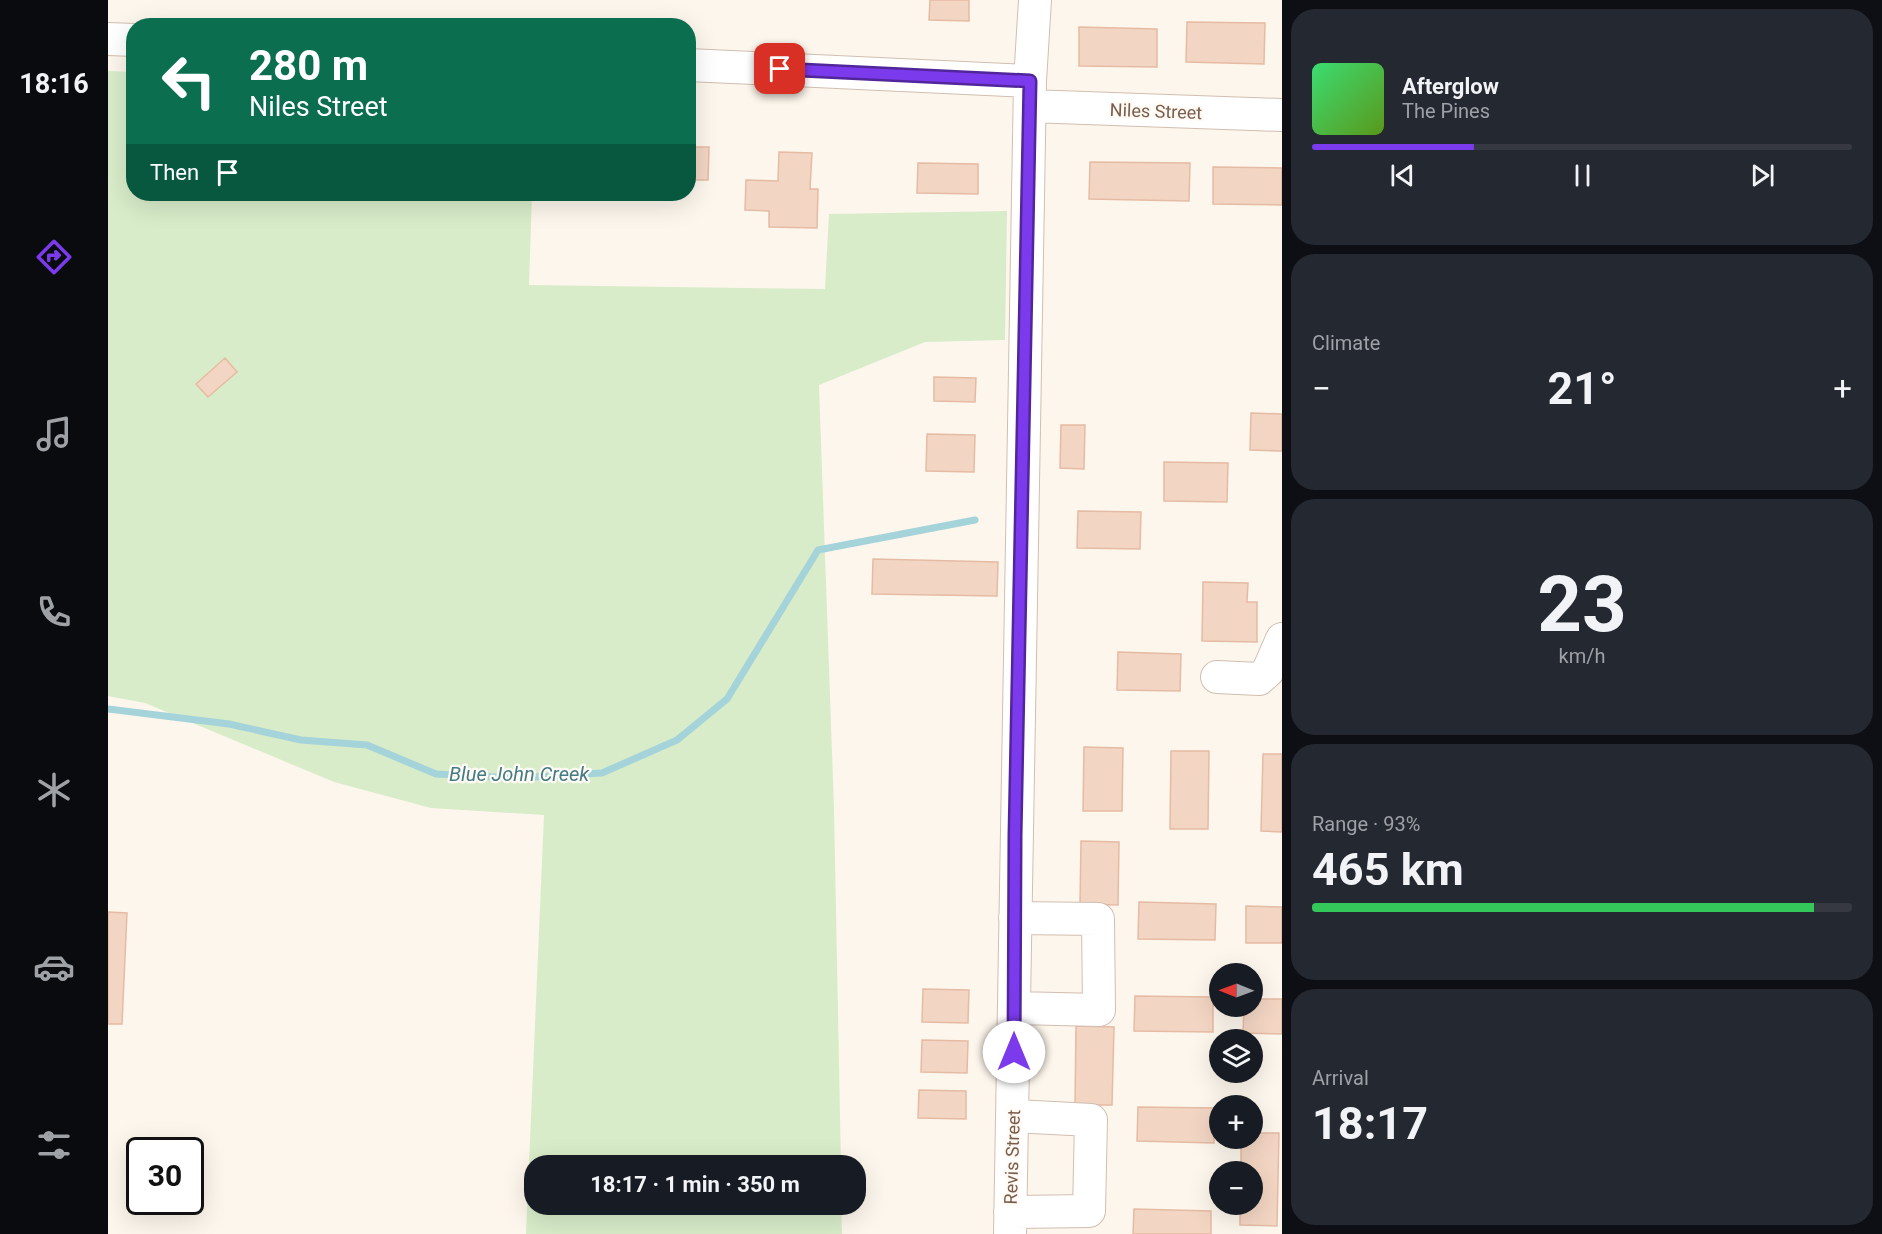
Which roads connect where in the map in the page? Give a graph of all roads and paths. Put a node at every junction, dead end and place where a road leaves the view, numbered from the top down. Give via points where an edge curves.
1 (1035, 0) edge
2 (108, 39) edge
3 (126, 40) edge
4 (696, 66) edge
5 (1030, 93) junction
6 (1282, 115) edge
7 (1282, 639) edge
8 (1217, 677) dead end
9 (1015, 918) junction
10 (1014, 1008) junction
11 (1014, 1116) junction
12 (1010, 1223) edge

1 - 5 street, Revis Street
2 - 3 street
4 - 5 street, Niles Street
5 - 6 street, Niles Street
5 - 9 street, Revis Street
7 - 8 street via 1268,671 1259,679
9 - 10 street, Revis Street
9 - 10 street via 1098,920 1099,1010
10 - 11 street, Revis Street
11 - 12 street, Revis Street
11 - 12 street via 1091,1120 1089,1211

